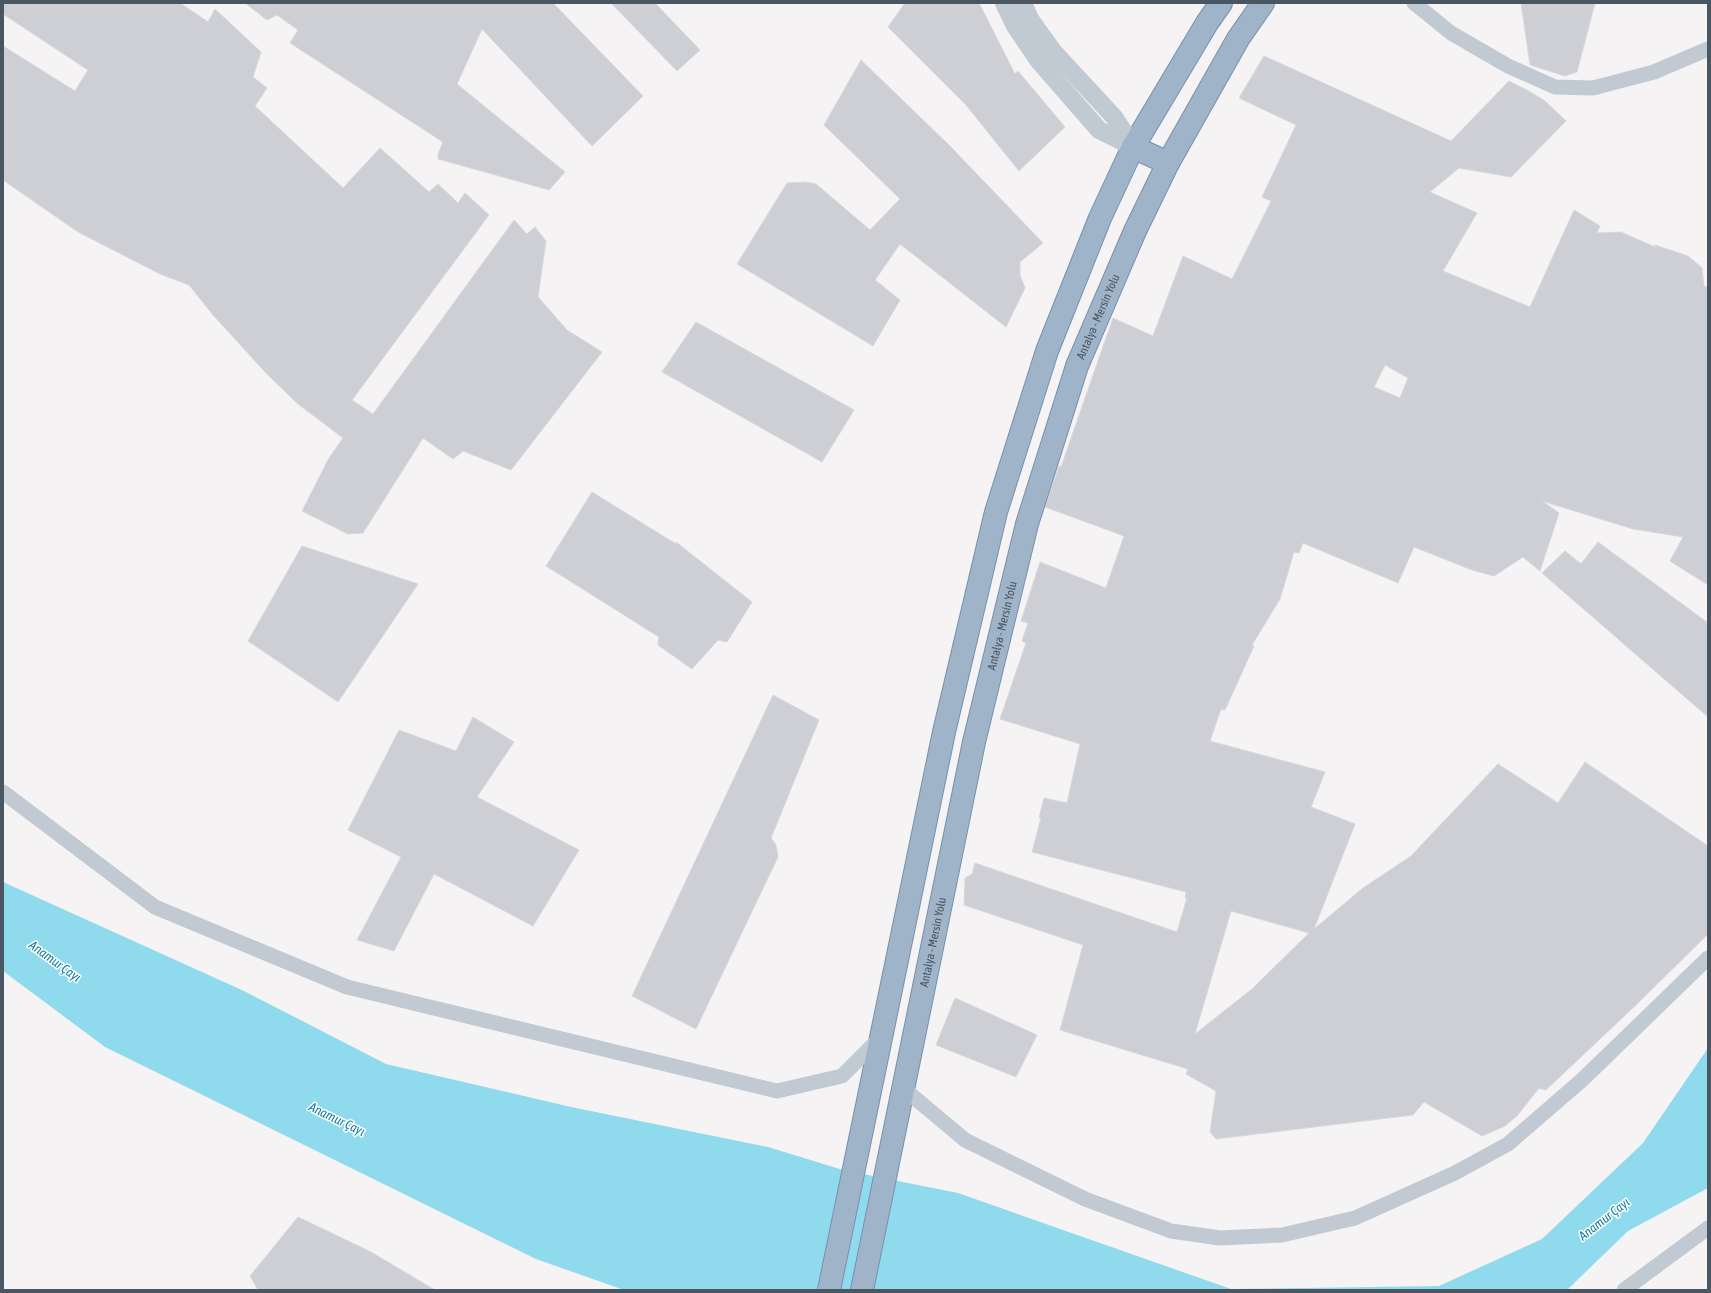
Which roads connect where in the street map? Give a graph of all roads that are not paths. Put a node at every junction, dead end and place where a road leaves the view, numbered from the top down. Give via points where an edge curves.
1 (1004, 3) edge
2 (1023, 3) edge
3 (1221, 3) edge
4 (1263, 3) edge
5 (1414, 3) edge
6 (1708, 49) edge
7 (1133, 147) junction
8 (1168, 163) junction
9 (3, 792) edge
10 (1708, 958) edge
11 (882, 1037) junction
12 (901, 1096) junction
13 (1708, 1228) edge
14 (829, 1290) edge
15 (862, 1290) edge
16 (1624, 1290) edge

1 - 7 street via 1015,26 1038,60 1099,130
2 - 7 street via 1030,19 1053,51 1114,117
3 - 7 highway
4 - 8 highway, Antalya - Mersin Yolu via 1238,39
5 - 6 street via 1452,33 1508,66 1555,87 1593,88 1654,72
7 - 8 highway
7 - 11 highway via 1100,218 1047,350 996,512 944,732
8 - 12 highway, Antalya - Mersin Yolu via 1135,231 1077,366 1027,524 974,742
9 - 11 street via 156,907 347,987 777,1091 842,1076
10 - 12 street via 1582,1080 1508,1144 1455,1173 1356,1218 1282,1235 1220,1238 1171,1231 1085,1199 965,1140
11 - 14 highway
12 - 15 highway, Antalya - Mersin Yolu
13 - 16 street

